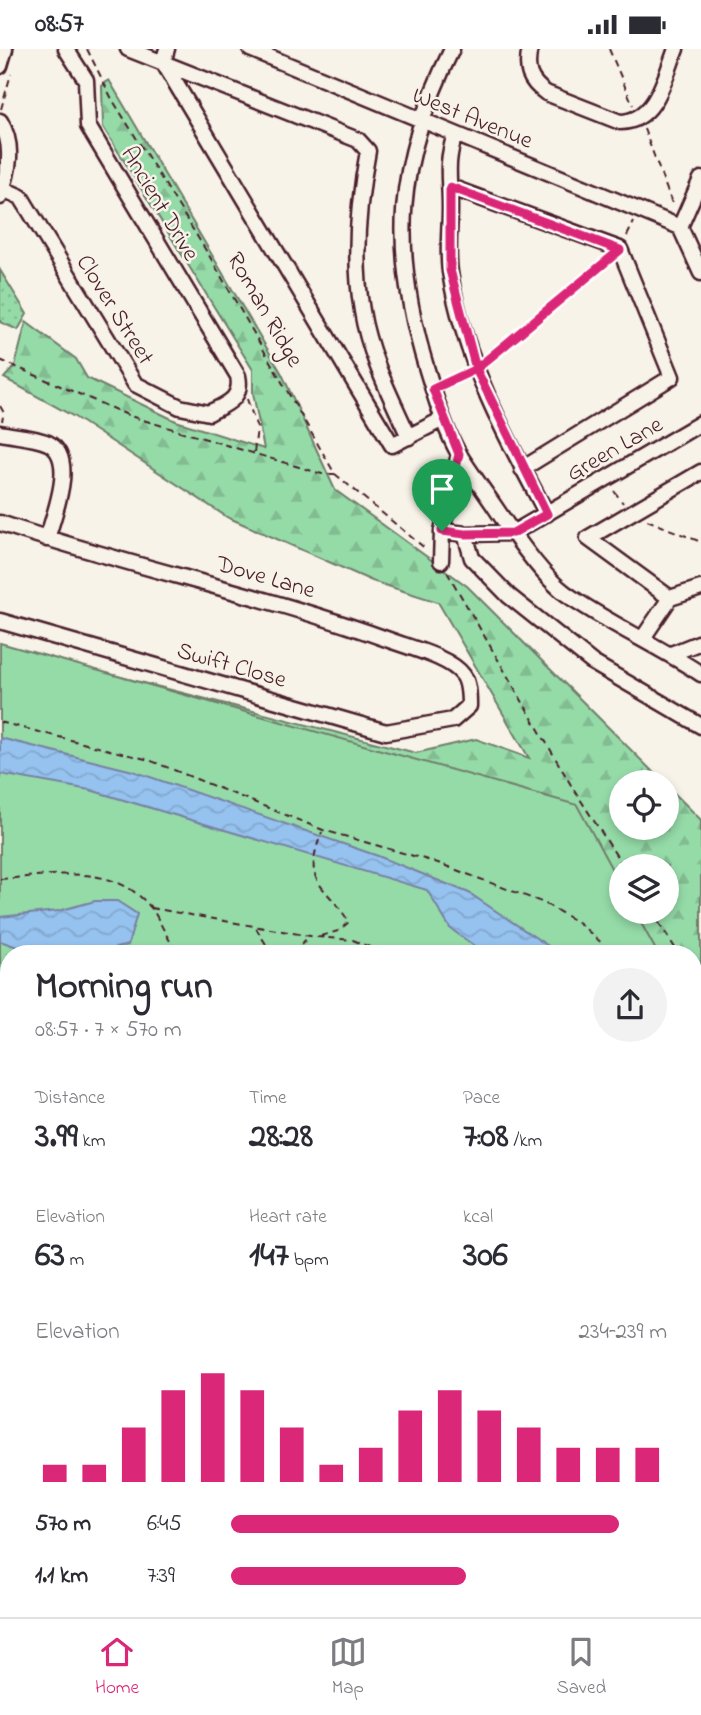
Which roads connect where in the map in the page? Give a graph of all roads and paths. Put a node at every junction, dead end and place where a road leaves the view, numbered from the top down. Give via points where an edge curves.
1 (5, 49) edge
2 (66, 49) edge
3 (87, 49) edge
4 (128, 49) edge
5 (250, 49) edge
6 (530, 49) edge
7 (609, 49) edge
8 (676, 49) edge
9 (446, 51) edge
10 (165, 55) edge
11 (6, 70) edge
12 (0, 110) edge
13 (639, 119) junction
14 (421, 120) junction
15 (0, 121) edge
16 (455, 134) junction
17 (701, 181) edge
18 (450, 187) junction
19 (1, 193) edge
20 (639, 210) junction
21 (680, 227) junction
22 (620, 250) junction
23 (701, 273) edge
24 (0, 360) edge
25 (476, 369) junction
26 (433, 389) junction
27 (237, 393) junction
28 (0, 406) edge
29 (443, 419) junction
30 (701, 423) edge
31 (0, 424) edge
32 (0, 433) edge
33 (409, 437) junction
34 (254, 453) junction
35 (459, 454) junction
36 (522, 468) junction
37 (701, 471) edge
38 (335, 474) junction
39 (547, 514) junction
40 (0, 523) edge
41 (442, 531) junction
42 (513, 533) junction
43 (465, 534) junction
44 (47, 539) junction
45 (441, 561) junction
46 (701, 587) edge
47 (670, 598) junction
48 (0, 621) edge
49 (643, 638) junction
50 (701, 642) edge
51 (671, 655) junction
52 (701, 674) edge
53 (453, 720) joint
54 (0, 722) edge
55 (701, 726) edge
56 (323, 829) junction
57 (615, 854) edge
58 (0, 879) edge
59 (151, 908) junction
60 (660, 924) edge
61 (254, 926) junction
62 (309, 936) junction
63 (316, 937) junction
64 (176, 945) edge
65 (266, 945) edge
66 (301, 945) edge
67 (365, 945) edge
68 (604, 945) edge
69 (673, 945) edge

1 - 11 street
2 - 27 street, Ancient Drive via 86,80 88,126 238,376
3 - 38 path, Roman Ridge via 112,99
4 - 10 street
5 - 14 street, West Avenue
6 - 13 street via 529,73 546,93 611,120
7 - 13 path
8 - 13 street via 653,103
9 - 14 street
10 - 33 street via 392,445
10 - 33 street via 358,140 368,152 360,194 362,312 384,381
11 - 12 path
13 - 21 path
14 - 16 street, West Avenue
14 - 26 street via 402,215 402,262 413,324
15 - 19 street via 11,149
16 - 18 street via 446,162
16 - 20 street, West Avenue
17 - 21 street
18 - 22 street
18 - 25 street via 450,270
19 - 27 street, Clover Street via 21,197 135,384 180,407 209,413 235,399
20 - 21 street, West Avenue
20 - 22 path
21 - 23 street
22 - 25 path
22 - 36 street via 672,377
24 - 34 path via 130,416
25 - 26 path
25 - 36 street
26 - 29 street
27 - 34 path via 249,400 257,428
28 - 31 path via 4,413
29 - 33 street
29 - 35 street
30 - 39 street, Green Lane
32 - 44 street via 48,443 59,453 62,486
34 - 38 path
35 - 41 street
35 - 42 street
36 - 39 street
37 - 47 street via 588,538
38 - 45 path, Roman Ridge
39 - 42 street, Green Lane
40 - 44 street, Dove Lane
41 - 43 street
41 - 45 street
42 - 43 street
42 - 49 street via 563,591
43 - 55 street via 472,558 509,596 593,663
44 - 53 street, Dove Lane via 316,614 440,658 463,674 469,693 469,706
45 - 57 path, Roman Ridge
46 - 47 street
47 - 49 street
48 - 53 street, Swift Close via 386,732
49 - 51 street
50 - 51 street
51 - 52 street
54 - 56 path via 149,760
56 - 63 path via 311,860 313,877 349,922 338,931
56 - 68 path via 438,863 544,903 579,923
58 - 59 path via 104,876 124,883
59 - 61 path
59 - 64 path
60 - 69 path
61 - 62 path
61 - 65 path
62 - 63 path
62 - 66 path
63 - 67 path

